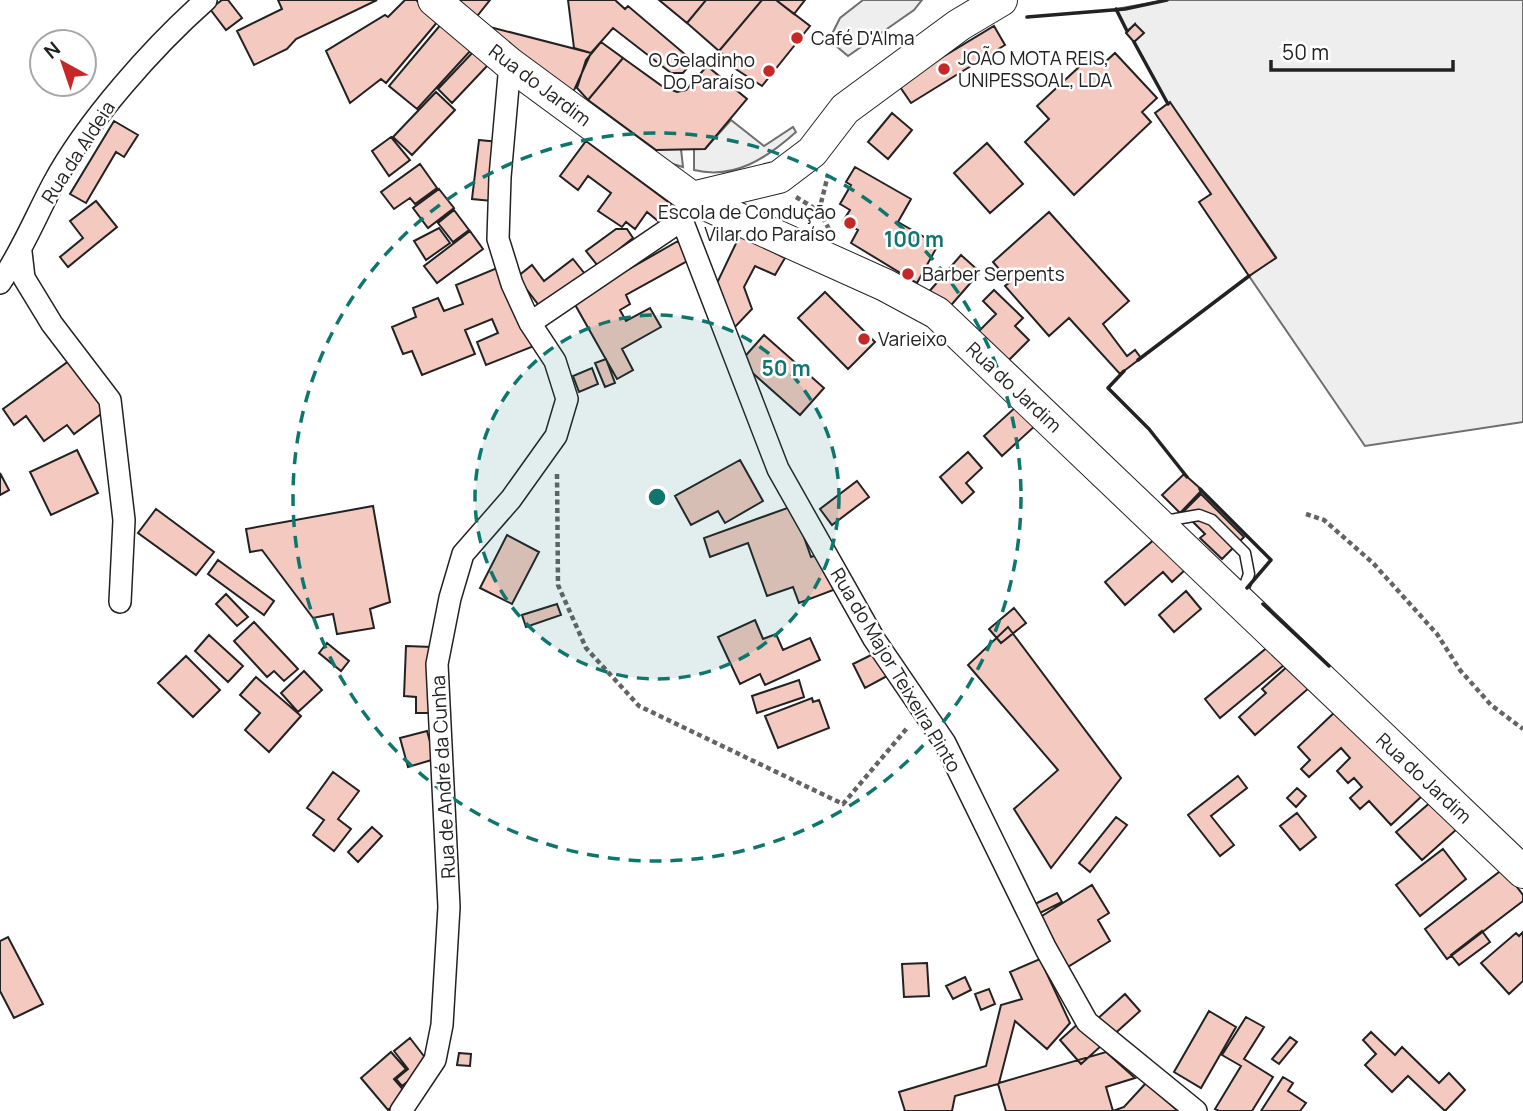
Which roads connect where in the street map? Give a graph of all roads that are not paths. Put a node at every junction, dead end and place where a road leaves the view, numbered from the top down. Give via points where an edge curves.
1 (206, 0) edge
2 (434, 0) edge
3 (981, 7) edge
4 (510, 64) junction
5 (687, 209) junction
6 (21, 252) junction
7 (0, 283) edge
8 (530, 323) junction
9 (120, 602) dead end
10 (1523, 872) edge
11 (401, 1111) edge
12 (1196, 1111) edge

1 - 6 street, Rua da Aldeia via 102,110 54,183
2 - 4 main road, Rua do Jardim
3 - 5 main road via 845,109 812,152 779,177
4 - 5 main road, Rua do Jardim
4 - 8 street, Rua de André da Cunha via 498,239
5 - 8 street
5 - 10 main road, Rua do Jardim via 885,285 937,313
5 - 12 street, Rua do Major Teixeira Pinto via 778,469 874,639 945,743 1087,1022
6 - 7 street, Rua da Aldeia
6 - 9 street via 24,278 31,290 110,400 124,520
8 - 11 street, Rua de André da Cunha via 555,361 567,399 556,436 511,499 463,554 450,598 437,664 449,907 442,1025 435,1060

